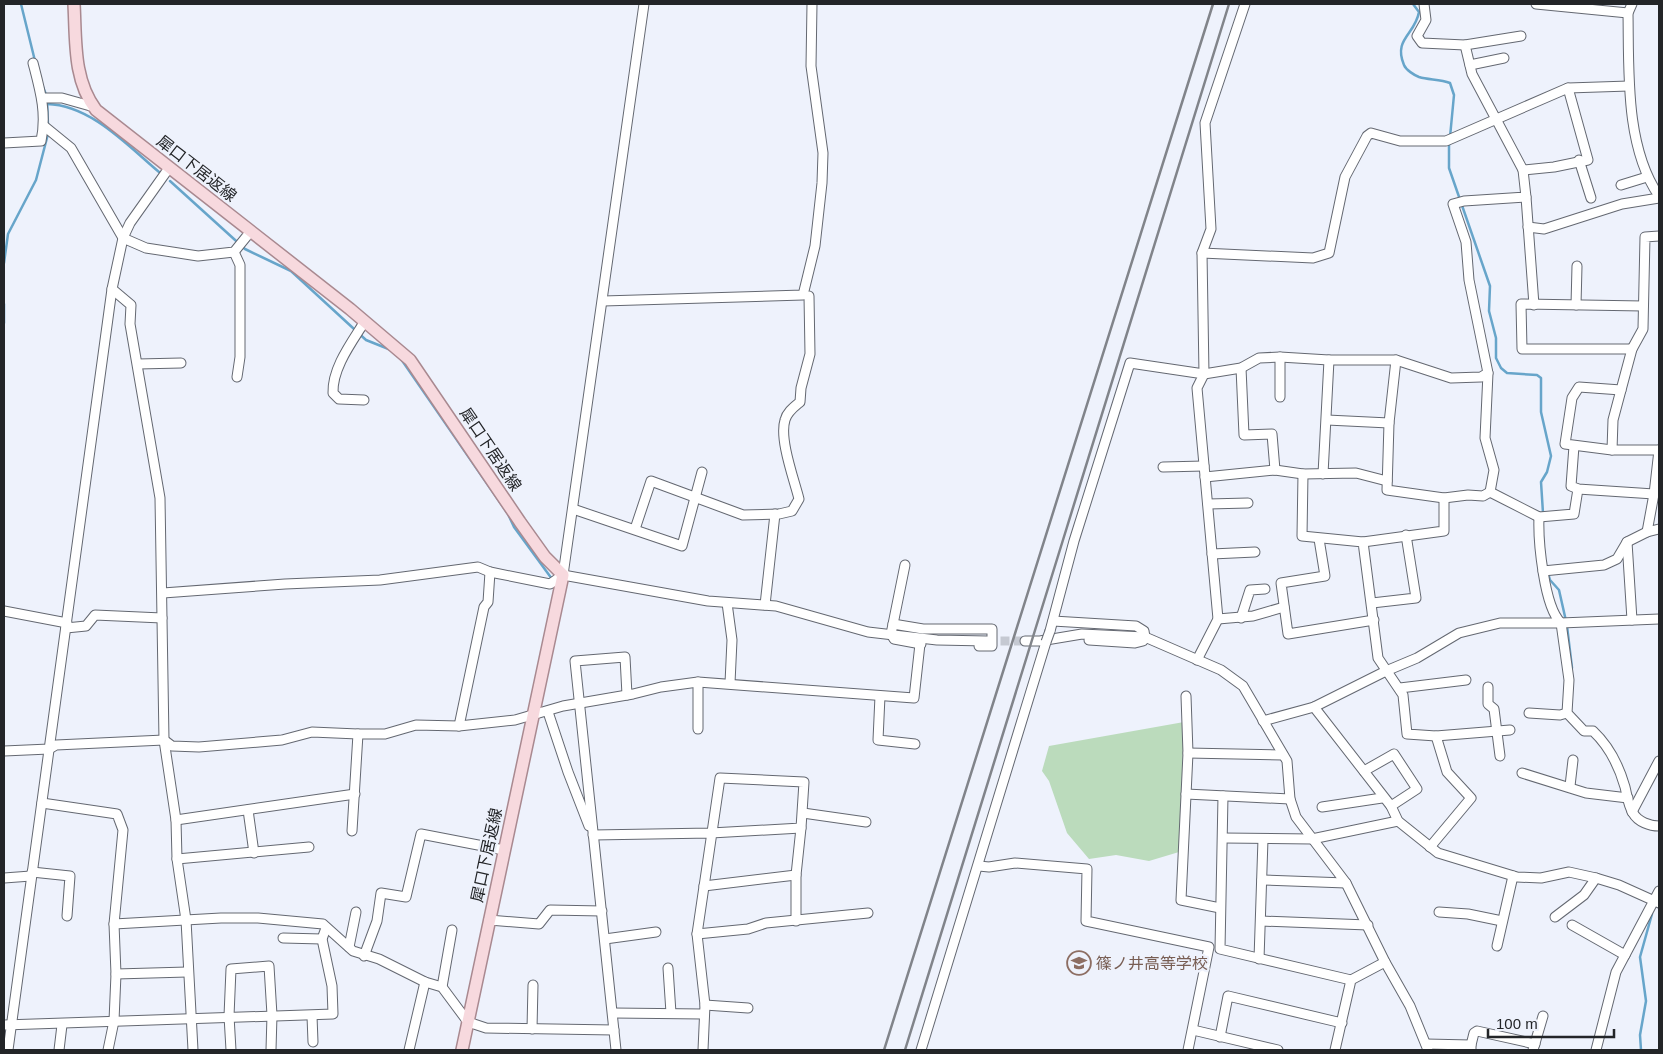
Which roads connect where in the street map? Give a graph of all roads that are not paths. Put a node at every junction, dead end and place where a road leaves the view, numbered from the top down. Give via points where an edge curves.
1 (74, 4) edge
2 (644, 4) edge
3 (812, 4) edge
4 (1245, 4) edge
5 (1424, 4) edge
6 (1536, 4) edge
7 (1632, 4) edge
8 (1628, 13) junction
9 (1521, 36) dead end
10 (1465, 45) junction
11 (1504, 58) dead end
12 (33, 63) dead end
13 (1470, 65) junction
14 (1630, 86) junction
15 (1568, 88) junction
16 (46, 98) junction
17 (94, 107) junction
18 (1498, 119) junction
19 (48, 129) junction
20 (4, 143) edge
21 (1579, 160) junction
22 (170, 168) junction
23 (1523, 170) junction
24 (1647, 177) junction
25 (1622, 186) dead end
26 (1659, 194) edge
27 (1526, 197) junction
28 (1590, 198) dead end
29 (1528, 227) junction
30 (251, 231) junction
31 (1659, 236) edge
32 (123, 238) junction
33 (234, 252) junction
34 (1202, 253) junction
35 (1577, 266) dead end
36 (112, 289) junction
37 (809, 296) dead end
38 (603, 301) junction
39 (1534, 305) junction
40 (1576, 305) junction
41 (1643, 306) junction
42 (365, 321) junction
43 (1632, 349) junction
44 (1280, 356) junction
45 (1329, 360) junction
46 (1396, 360) junction
47 (181, 363) dead end
48 (138, 364) junction
49 (1241, 368) junction
50 (1488, 373) junction
51 (1204, 374) junction
52 (237, 377) dead end
53 (1621, 390) junction
54 (1280, 397) dead end
55 (364, 400) dead end
56 (1328, 420) junction
57 (1389, 423) junction
58 (1574, 446) junction
59 (1612, 450) junction
60 (1659, 450) edge
61 (1204, 466) junction
62 (1162, 467) dead end
63 (1275, 470) junction
64 (702, 472) dead end
65 (1303, 474) junction
66 (1323, 474) junction
67 (1205, 477) junction
68 (1387, 482) junction
69 (1578, 489) junction
70 (1490, 492) junction
71 (1654, 494) junction
72 (694, 497) junction
73 (1444, 498) junction
74 (1248, 503) dead end
75 (1208, 504) junction
76 (573, 509) junction
77 (775, 514) junction
78 (1540, 517) junction
79 (635, 529) junction
80 (1659, 529) edge
81 (1647, 532) junction
82 (1406, 535) junction
83 (1319, 539) junction
84 (1362, 542) junction
85 (1627, 542) junction
86 (1255, 552) dead end
87 (1212, 554) junction
88 (905, 565) dead end
89 (1546, 571) junction
90 (490, 572) junction
91 (563, 575) junction
92 (1265, 589) dead end
93 (163, 593) junction
94 (727, 603) junction
95 (1372, 603) junction
96 (765, 605) junction
97 (1284, 606) junction
98 (4, 611) edge
99 (162, 618) junction
100 (1241, 618) junction
101 (1659, 618) edge
102 (1218, 619) junction
103 (1374, 620) junction
104 (1632, 620) junction
105 (1053, 621) junction
106 (1565, 623) junction
107 (893, 624) junction
108 (66, 626) junction
109 (891, 634) junction
110 (1145, 637) junction
111 (987, 641) tunnel mouth
112 (1025, 641) tunnel mouth
113 (920, 644) junction
114 (1046, 644) junction
115 (1197, 660) junction
116 (1386, 671) junction
117 (1466, 680) dead end
118 (698, 682) junction
119 (730, 683) junction
120 (1488, 686) dead end
121 (1400, 688) junction
122 (627, 695) junction
123 (880, 696) junction
124 (1186, 696) dead end
125 (579, 704) junction
126 (1314, 707) junction
127 (548, 712) junction
128 (1529, 713) dead end
129 (1567, 713) junction
130 (533, 715) junction
131 (1263, 721) junction
132 (459, 726) junction
133 (698, 729) dead end
134 (1510, 730) dead end
135 (1497, 731) junction
136 (358, 734) junction
137 (1436, 736) junction
138 (164, 740) junction
139 (915, 744) dead end
140 (49, 749) junction
141 (4, 751) edge
142 (1188, 753) junction
143 (1283, 755) junction
144 (1500, 756) dead end
145 (1573, 760) dead end
146 (1659, 761) edge
147 (1364, 771) junction
148 (1522, 773) dead end
149 (1570, 786) junction
150 (355, 794) junction
151 (1186, 794) junction
152 (1224, 796) junction
153 (1382, 798) junction
154 (1628, 798) junction
155 (1290, 799) junction
156 (42, 803) junction
157 (1391, 806) junction
158 (1322, 807) dead end
159 (248, 810) junction
160 (803, 812) junction
161 (1632, 812) junction
162 (176, 820) junction
163 (1398, 821) junction
164 (866, 822) dead end
165 (1659, 826) edge
166 (801, 828) junction
167 (352, 831) dead end
168 (711, 833) junction
169 (593, 835) junction
170 (1223, 838) junction
171 (1263, 839) junction
172 (1312, 839) junction
173 (309, 847) dead end
174 (1430, 847) junction
175 (504, 850) junction
176 (254, 853) junction
177 (177, 859) junction
178 (979, 866) junction
179 (31, 874) junction
180 (796, 875) junction
181 (1513, 876) junction
182 (4, 878) edge
183 (1596, 878) junction
184 (1262, 880) junction
185 (1346, 883) junction
186 (704, 886) junction
187 (1659, 891) edge
188 (1657, 902) edge
189 (1220, 908) junction
190 (602, 911) junction
191 (356, 912) dead end
192 (1439, 912) dead end
193 (868, 913) dead end
194 (67, 916) dead end
195 (1555, 917) dead end
196 (186, 920) junction
197 (489, 920) junction
198 (796, 921) junction
199 (1261, 921) junction
200 (1502, 921) junction
201 (114, 924) junction
202 (1368, 925) junction
203 (1572, 925) dead end
204 (326, 928) junction
205 (452, 930) dead end
206 (656, 932) dead end
207 (698, 934) junction
208 (283, 938) dead end
209 (441, 938) dead end
210 (322, 939) junction
211 (605, 939) junction
212 (450, 943) junction
213 (1497, 946) dead end
214 (349, 947) junction
215 (1625, 955) junction
216 (364, 956) junction
217 (1259, 959) junction
218 (1385, 962) junction
219 (668, 968) dead end
220 (187, 972) junction
221 (116, 974) junction
222 (1351, 980) junction
223 (424, 982) junction
224 (532, 985) dead end
225 (442, 987) junction
226 (748, 1008) dead end
227 (704, 1009) junction
228 (613, 1013) junction
229 (671, 1013) junction
230 (272, 1015) junction
231 (229, 1016) junction
232 (312, 1016) junction
233 (1543, 1016) dead end
234 (190, 1019) junction
235 (114, 1021) junction
236 (468, 1022) junction
237 (1342, 1022) junction
238 (7, 1025) edge
239 (62, 1025) junction
240 (532, 1029) junction
241 (614, 1030) junction
242 (1193, 1030) junction
243 (1220, 1037) junction
244 (313, 1042) dead end
245 (1427, 1047) edge
246 (1471, 1047) edge
247 (1534, 1047) edge
248 (8, 1050) edge
249 (59, 1050) edge
250 (108, 1050) edge
251 (193, 1050) edge
252 (231, 1050) edge
253 (271, 1050) edge
254 (409, 1050) edge
255 (462, 1050) edge
256 (616, 1050) edge
257 (703, 1050) edge
258 (921, 1050) edge
259 (1188, 1050) edge
260 (1278, 1050) edge
261 (1335, 1050) edge
262 (1596, 1050) edge

1 - 17 main road, 犀口下居返線 via 78,67 82,86
2 - 38 street
3 - 38 street via 811,66 823,153 814,246 803,295
4 - 34 street via 1205,124 1211,229
5 - 10 street via 1426,20 1417,36 1422,43
6 - 8 street
7 - 8 street
8 - 14 street
9 - 10 street
10 - 13 street
11 - 13 street
12 - 16 street
13 - 18 street
14 - 15 street
14 - 24 street via 1638,149
15 - 18 street
15 - 21 street via 1588,160
16 - 17 street via 62,98
16 - 19 street
17 - 22 main road, 犀口下居返線
18 - 23 street
18 - 34 street via 1450,139 1400,141 1371,133 1367,136 1345,177 1329,253 1314,258
19 - 20 street via 41,141
19 - 32 street via 71,148
21 - 23 street
21 - 28 street
22 - 30 main road, 犀口下居返線
22 - 32 street via 130,223
23 - 27 street
24 - 25 street
24 - 26 street
26 - 29 street via 1544,229
27 - 29 street
27 - 50 street via 1453,204 1466,242 1469,280
29 - 39 street
30 - 33 street
30 - 42 main road, 犀口下居返線
31 - 41 street via 1646,236
32 - 33 street via 146,248 198,256
32 - 36 street
33 - 52 street via 240,265
34 - 51 street
35 - 40 street
36 - 48 street via 131,306 130,324
36 - 108 street
37 - 77 street via 810,354 800,402 784,421 784,438 799,499 792,511
38 - 76 street
39 - 40 street
39 - 43 street via 1521,304 1522,349
40 - 41 street
41 - 43 street via 1643,329
42 - 55 street via 350,345 333,385 333,394 339,399
42 - 91 main road, 犀口下居返線 via 410,360 520,522 545,557
43 - 53 street
44 - 45 street
44 - 49 street via 1259,358
44 - 54 street
45 - 46 street
45 - 56 street
46 - 50 street via 1451,378 1481,377
46 - 57 street
47 - 48 street
48 - 93 street via 160,498
49 - 51 street
49 - 63 street via 1244,435 1272,434
50 - 70 street via 1484,438 1494,470
51 - 61 street via 1197,388
51 - 105 street via 1130,363 1074,541
53 - 58 street via 1579,387 1572,398 1565,444
53 - 59 street via 1613,420
56 - 57 street
56 - 66 street
57 - 68 street
58 - 59 street
58 - 69 street via 1571,486
59 - 60 street
60 - 71 street
61 - 62 street
61 - 67 street
63 - 65 street
63 - 67 street
64 - 72 street
65 - 66 street
65 - 83 street via 1302,536
66 - 68 street via 1356,473
67 - 75 street
68 - 73 street via 1387,490
69 - 71 street
69 - 78 street via 1574,514
70 - 73 street via 1483,496
70 - 78 street
71 - 81 street
72 - 77 street via 743,515
72 - 79 street via 651,481
72 - 79 street via 682,546
73 - 82 street via 1444,531
74 - 75 street
75 - 87 street
76 - 79 street
76 - 91 street
77 - 96 street
78 - 89 street via 1540,552
80 - 81 street
81 - 85 street
82 - 84 street
82 - 95 street via 1416,598
83 - 84 street
83 - 97 street via 1325,576 1281,583
84 - 95 street
85 - 89 street via 1617,559 1604,565
85 - 104 street
86 - 87 street
87 - 102 street
88 - 107 street
89 - 106 street via 1554,617
90 - 91 street via 550,584
90 - 93 street via 478,566 380,580
90 - 132 street via 488,602 484,606
91 - 94 street
91 - 130 main road, 犀口下居返線
92 - 100 street via 1250,590
93 - 99 street
94 - 96 street
94 - 119 street via 732,640
95 - 103 street
96 - 109 street via 862,630
97 - 100 street
97 - 103 street via 1288,634
98 - 108 street
99 - 108 street via 95,615 86,626
99 - 138 street
100 - 102 street
101 - 104 street
102 - 115 street
103 - 116 street via 1378,658
104 - 106 street
105 - 110 street via 1136,626 1144,631
105 - 114 street, bridge
106 - 116 street via 1528,622 1480,627 1460,633 1418,658
106 - 129 street via 1569,680
107 - 109 street
107 - 113 street via 930,629 992,629 992,646
108 - 140 street
109 - 111 street via 937,640
109 - 113 street via 894,639
110 - 112 street via 1082,634
110 - 114 street via 1135,643 1077,640
110 - 115 street
113 - 123 street via 914,698
114 - 178 street
115 - 131 street via 1221,670 1243,686
116 - 121 street
116 - 126 street
117 - 121 street
118 - 119 street
118 - 122 street
118 - 133 street
119 - 123 street
120 - 135 street via 1488,704 1494,709
121 - 137 street via 1407,734
122 - 125 street
122 - 125 street via 625,657 575,661
123 - 139 street via 878,740
124 - 142 street
125 - 127 street
125 - 169 street
126 - 131 street
126 - 147 street
127 - 130 street
127 - 169 street
128 - 129 street
129 - 154 street via 1584,731 1593,731 1606,743
130 - 132 street
130 - 175 main road, 犀口下居返線
131 - 143 street
132 - 136 street via 416,725 385,734
134 - 135 street
135 - 137 street
135 - 144 street
136 - 138 street via 312,732 282,740 199,747 172,746
136 - 150 street
137 - 174 street via 1447,772 1471,798
138 - 140 street via 56,745
138 - 162 street
140 - 141 street
140 - 156 street
142 - 143 street
142 - 151 street
143 - 155 street via 1287,762
145 - 149 street
146 - 161 street
147 - 153 street
147 - 157 street via 1394,754 1417,789
148 - 149 street
149 - 154 street via 1586,793
150 - 159 street
150 - 167 street
151 - 152 street
151 - 189 street via 1181,900
152 - 155 street
152 - 170 street
153 - 157 street
153 - 158 street
154 - 161 street
155 - 172 street via 1296,817
156 - 179 street
156 - 201 street via 117,814 123,830
157 - 163 street
159 - 162 street
159 - 176 street
160 - 164 street
160 - 166 street
160 - 168 street via 804,782 720,778
161 - 165 street via 1647,824
162 - 177 street
163 - 172 street
163 - 174 street
166 - 168 street
166 - 180 street
168 - 169 street
168 - 186 street
169 - 190 street
170 - 171 street
170 - 189 street
171 - 172 street
171 - 184 street
172 - 185 street
173 - 176 street
174 - 181 street via 1438,853
175 - 197 main road, 犀口下居返線
175 - 216 street via 421,834 406,897 382,893 377,921
176 - 177 street
177 - 196 street
178 - 242 street via 1016,863 1087,869 1086,921 1209,947
178 - 258 street
179 - 182 street
179 - 194 street via 70,876
179 - 238 street
180 - 186 street
180 - 198 street
181 - 183 street via 1541,878 1569,872
181 - 200 street
183 - 188 street
183 - 195 street via 1584,895
184 - 185 street
184 - 199 street
185 - 202 street
186 - 207 street
187 - 188 street
188 - 215 street
189 - 217 street via 1220,949
190 - 197 street via 550,910 539,924
190 - 211 street
191 - 214 street
192 - 200 street
193 - 198 street
196 - 201 street
196 - 204 street via 258,918 323,924
196 - 220 street
197 - 236 main road, 犀口下居返線
198 - 207 street
199 - 202 street
199 - 217 street
200 - 213 street
201 - 221 street
202 - 218 street
203 - 215 street
204 - 210 street
204 - 214 street
205 - 212 street
206 - 211 street
207 - 227 street
208 - 210 street
209 - 212 street
210 - 232 street via 332,986 333,1014
211 - 228 street
212 - 225 street
214 - 216 street
215 - 262 street via 1616,972
216 - 223 street via 379,959
217 - 222 street
218 - 222 street
218 - 245 street via 1410,1006
219 - 229 street
220 - 221 street
220 - 234 street
221 - 235 street
222 - 237 street
223 - 225 street
223 - 254 street
224 - 240 street
225 - 236 street
226 - 227 street
227 - 229 street
227 - 257 street
228 - 229 street
228 - 241 street
230 - 231 street
230 - 231 street via 269,966 231,969
230 - 232 street
230 - 253 street
231 - 234 street
231 - 252 street
232 - 244 street
233 - 247 street
234 - 235 street
234 - 251 street
235 - 239 street
235 - 250 street
236 - 240 street via 486,1028
236 - 255 main road, 犀口下居返線
237 - 243 street via 1228,996
237 - 261 street
238 - 239 street
238 - 248 street
239 - 249 street
240 - 241 street
241 - 256 street
242 - 243 street
242 - 259 street
243 - 260 street
245 - 246 street
246 - 247 street via 1477,1031

